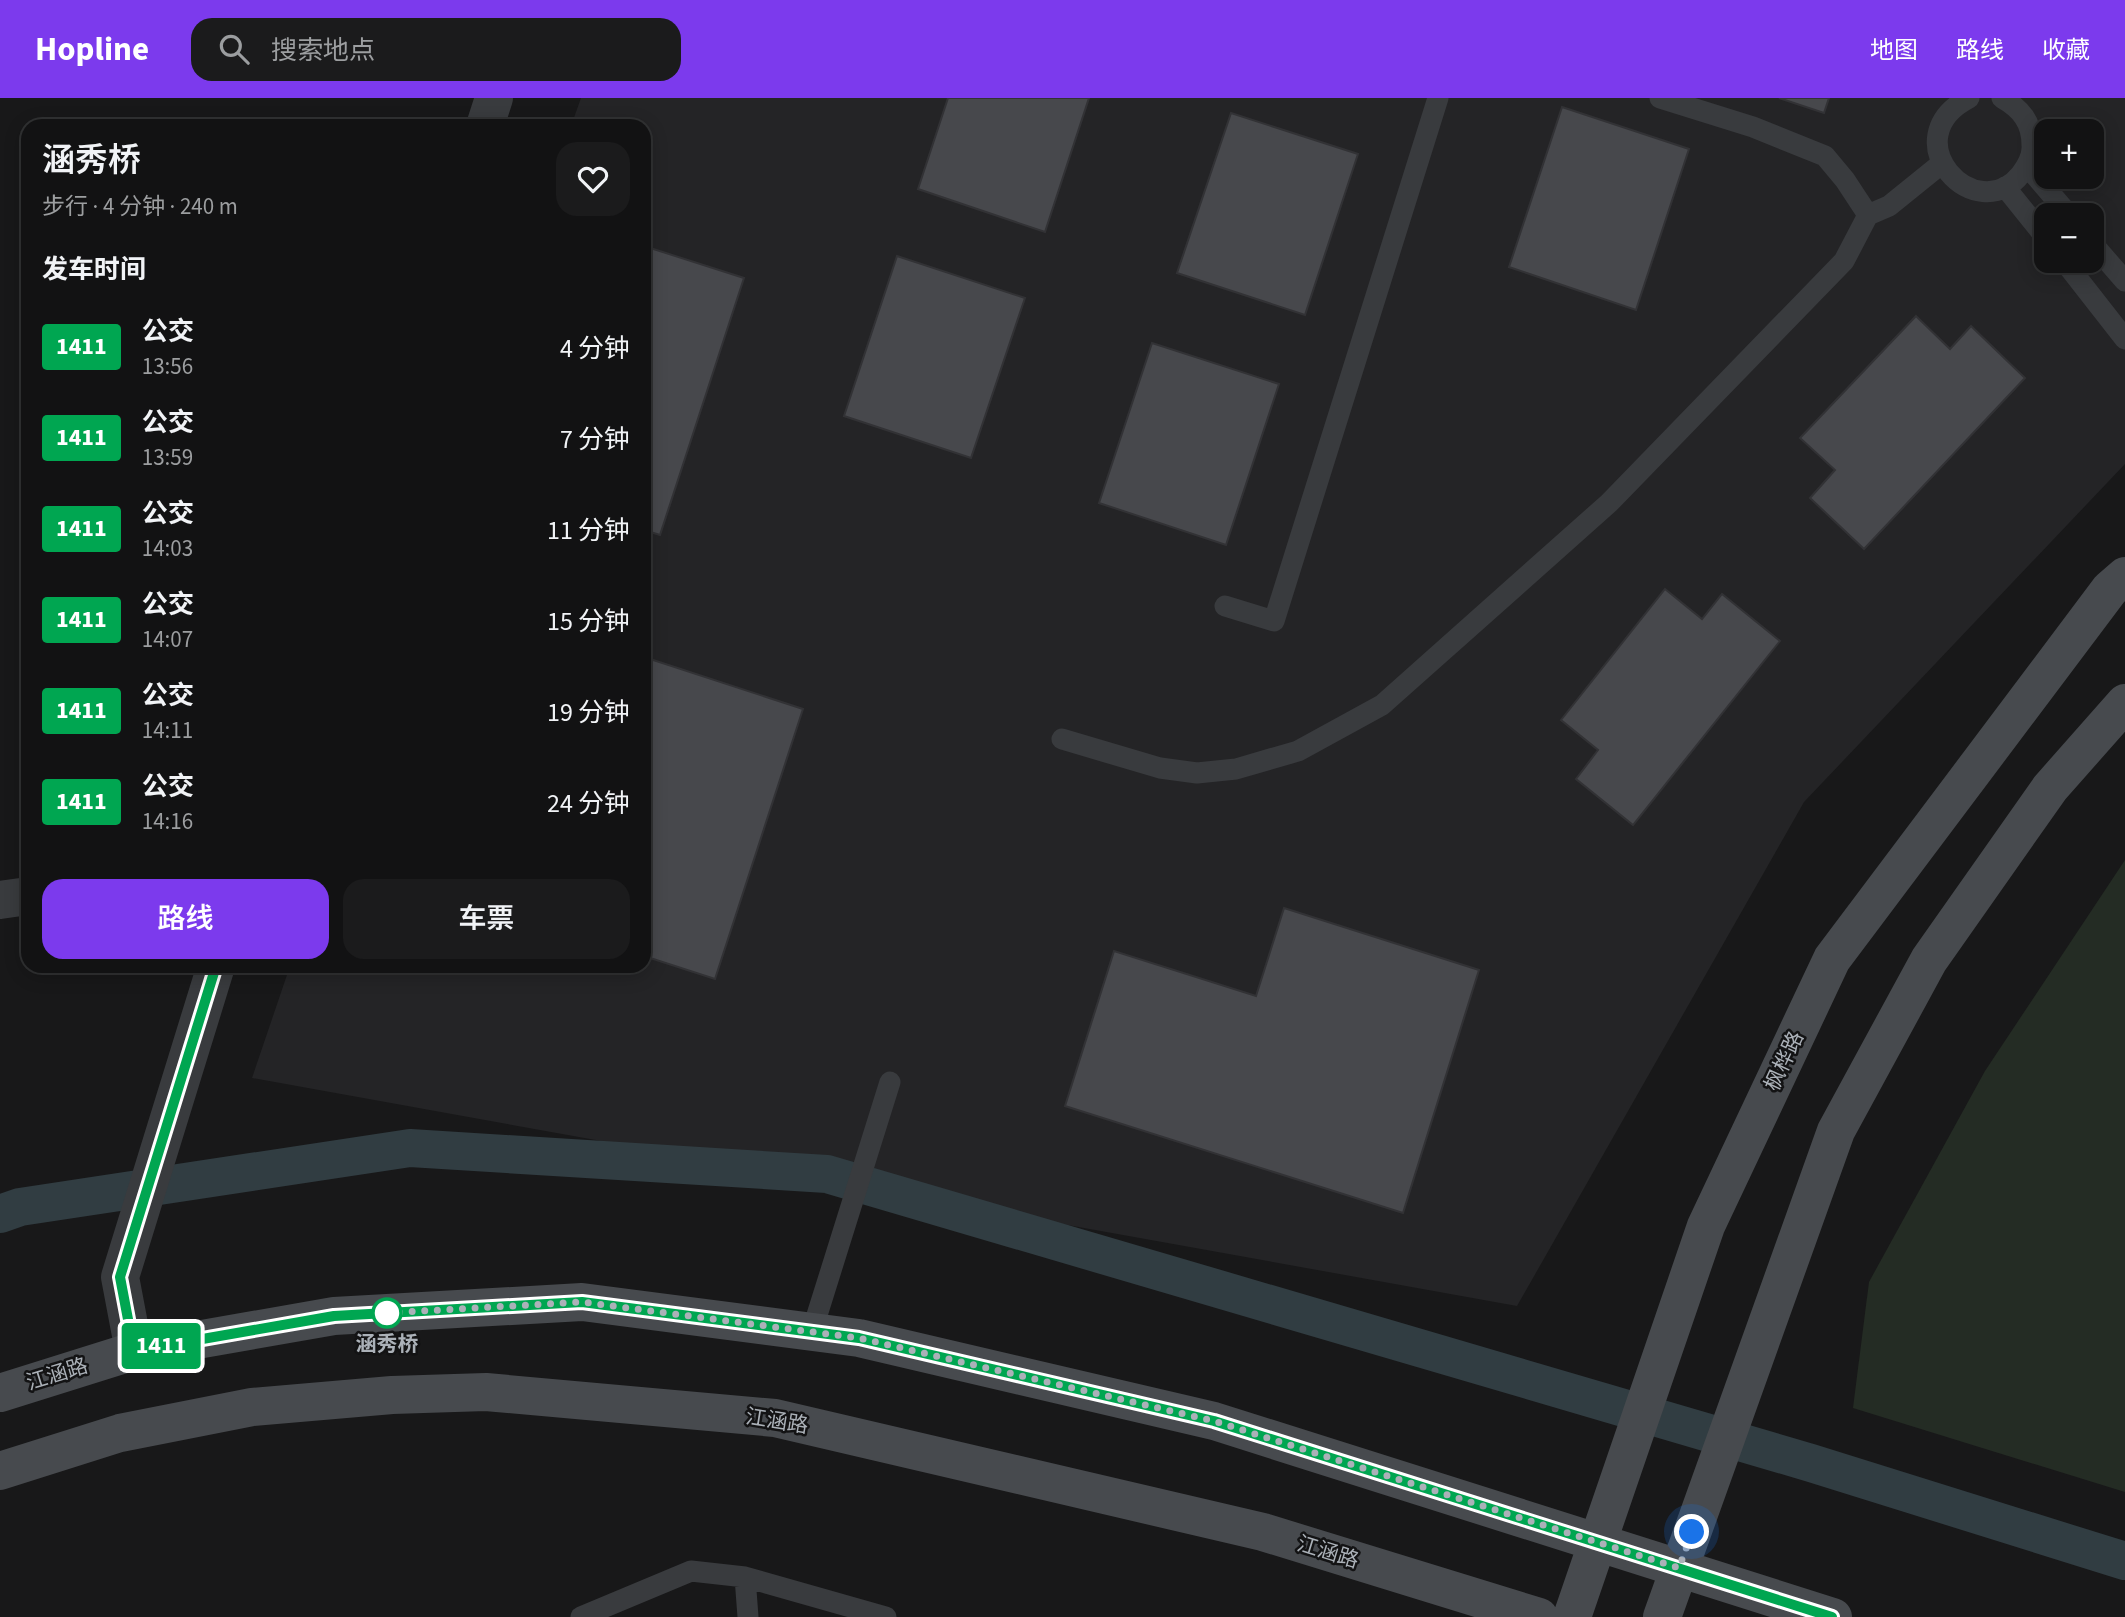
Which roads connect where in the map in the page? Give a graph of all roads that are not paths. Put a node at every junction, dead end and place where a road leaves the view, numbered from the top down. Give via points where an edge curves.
1 (494, 98) edge
2 (1438, 98) edge
3 (1660, 98) edge
4 (1969, 98) edge
5 (2001, 98) edge
6 (487, 119) edge
7 (1941, 164) junction
8 (2027, 166) junction
9 (2005, 187) junction
10 (2058, 203) edge
11 (1868, 215) junction
12 (2034, 223) edge
13 (2104, 257) edge
14 (2074, 273) edge
15 (2125, 281) edge
16 (2125, 338) edge
17 (2125, 576) edge
18 (1225, 606) dead end
19 (2125, 703) edge
20 (1062, 739) dead end
21 (21, 896) edge
22 (0, 900) edge
23 (214, 973) edge
24 (890, 1082) dead end
25 (812, 1331) junction
26 (134, 1351) junction
27 (0, 1392) edge
28 (0, 1471) edge
29 (1597, 1542) junction
30 (1679, 1568) junction
31 (745, 1577) junction
32 (581, 1617) edge
33 (748, 1617) edge
34 (886, 1617) edge
35 (1539, 1617) edge
36 (1572, 1617) edge
37 (1662, 1617) edge
38 (1833, 1617) edge

1 - 6 street
2 - 18 lane via 1274,621
3 - 11 lane via 1825,156
4 - 7 lane via 1943,120 1937,149
5 - 8 lane via 2026,118 2033,150
7 - 9 lane via 1962,185 1991,191
7 - 11 lane via 1889,206
8 - 9 lane
8 - 10 lane
9 - 12 lane
11 - 20 lane via 1844,261 1609,503 1381,705 1298,751 1236,769 1197,773 1160,768
13 - 15 lane
14 - 16 lane
17 - 29 main road, 枫桦路 via 2110,589 1832,959 1706,1226
19 - 30 main road via 2050,788 1929,960 1836,1131
21 - 22 street
23 - 26 street via 120,1277
24 - 25 lane
25 - 26 main road, 江涵路 via 582,1302 334,1316
25 - 29 main road, 江涵路 via 1214,1421
26 - 27 main road, 江涵路
28 - 35 main road, 江涵路 via 120,1433 173,1422 252,1407 393,1395 486,1392 775,1418 1263,1532
29 - 30 main road, 江涵路
29 - 36 main road, 枫桦路
30 - 37 main road
30 - 38 main road, 江涵路
31 - 32 lane via 691,1571
31 - 33 lane
31 - 34 lane

